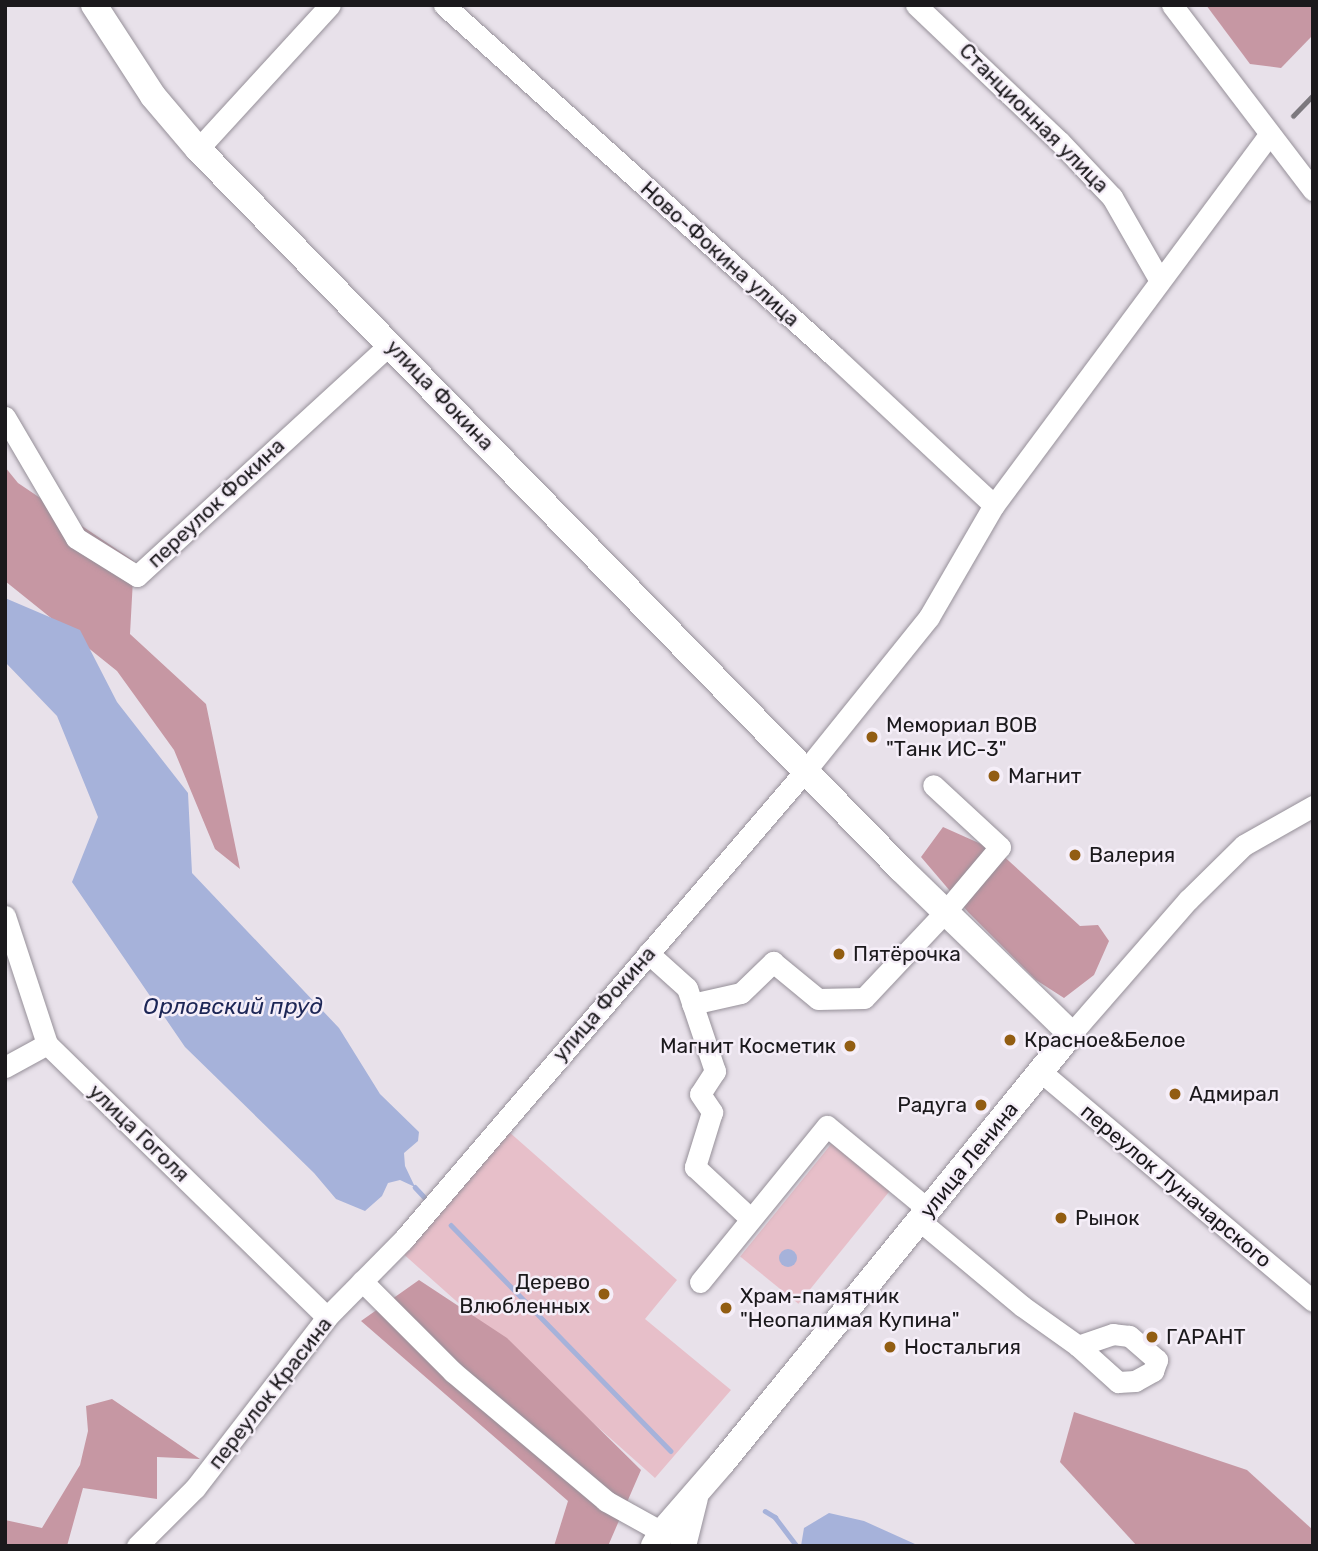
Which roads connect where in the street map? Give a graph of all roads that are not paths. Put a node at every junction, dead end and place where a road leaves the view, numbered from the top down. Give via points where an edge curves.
1 (94, 5) edge
2 (330, 5) edge
3 (444, 5) edge
4 (916, 5) edge
5 (1172, 5) edge
6 (1270, 134) junction
7 (198, 149) junction
8 (1313, 190) edge
9 (1159, 279) junction
10 (390, 344) junction
11 (5, 417) edge
12 (993, 505) junction
13 (806, 770) junction
14 (933, 786) dead end
15 (1313, 806) edge
16 (945, 912) junction
17 (5, 916) edge
18 (648, 953) junction
19 (692, 1004) junction
20 (1071, 1034) junction
21 (47, 1044) junction
22 (5, 1067) edge
23 (1040, 1071) junction
24 (925, 1215) junction
25 (751, 1219) junction
26 (403, 1240) joint
27 (362, 1281) junction
28 (700, 1282) dead end
29 (1313, 1301) edge
30 (327, 1317) junction
31 (1078, 1346) dead end
32 (666, 1541) edge
33 (137, 1546) edge

1 - 7 main road, улица Фокина via 153,96
2 - 7 street
3 - 12 street, Ново-Фокина улица
4 - 9 street, Станционная улица via 1112,197
5 - 6 street
6 - 8 street
6 - 9 street
7 - 10 main road, улица Фокина
9 - 12 street
10 - 11 street, переулок Фокина via 137,576 76,538
10 - 13 main road, улица Фокина
12 - 13 street via 929,617
13 - 16 main road, улица Фокина
13 - 18 street, улица Фокина
14 - 16 street via 1000,847
15 - 20 street, улица Ленина via 1244,845 1188,900
16 - 19 street via 864,998 818,999 773,962 741,993
16 - 20 main road, улица Фокина
17 - 21 street, улица Гоголя
18 - 19 street via 687,988
18 - 26 street, улица Фокина
19 - 25 street via 715,1071 700,1094 712,1112 695,1167
20 - 23 main road, улица Ленина
21 - 22 street
21 - 30 street, улица Гоголя
23 - 24 main road, улица Ленина
23 - 29 street, переулок Луначарского
24 - 25 street via 827,1126
24 - 31 street via 1021,1306
24 - 32 main road, улица Ленина via 696,1493
25 - 28 street
26 - 27 street, переулок Красина
27 - 30 street, переулок Красина
27 - 32 street via 453,1372 606,1501
30 - 33 street, переулок Красина via 195,1488

